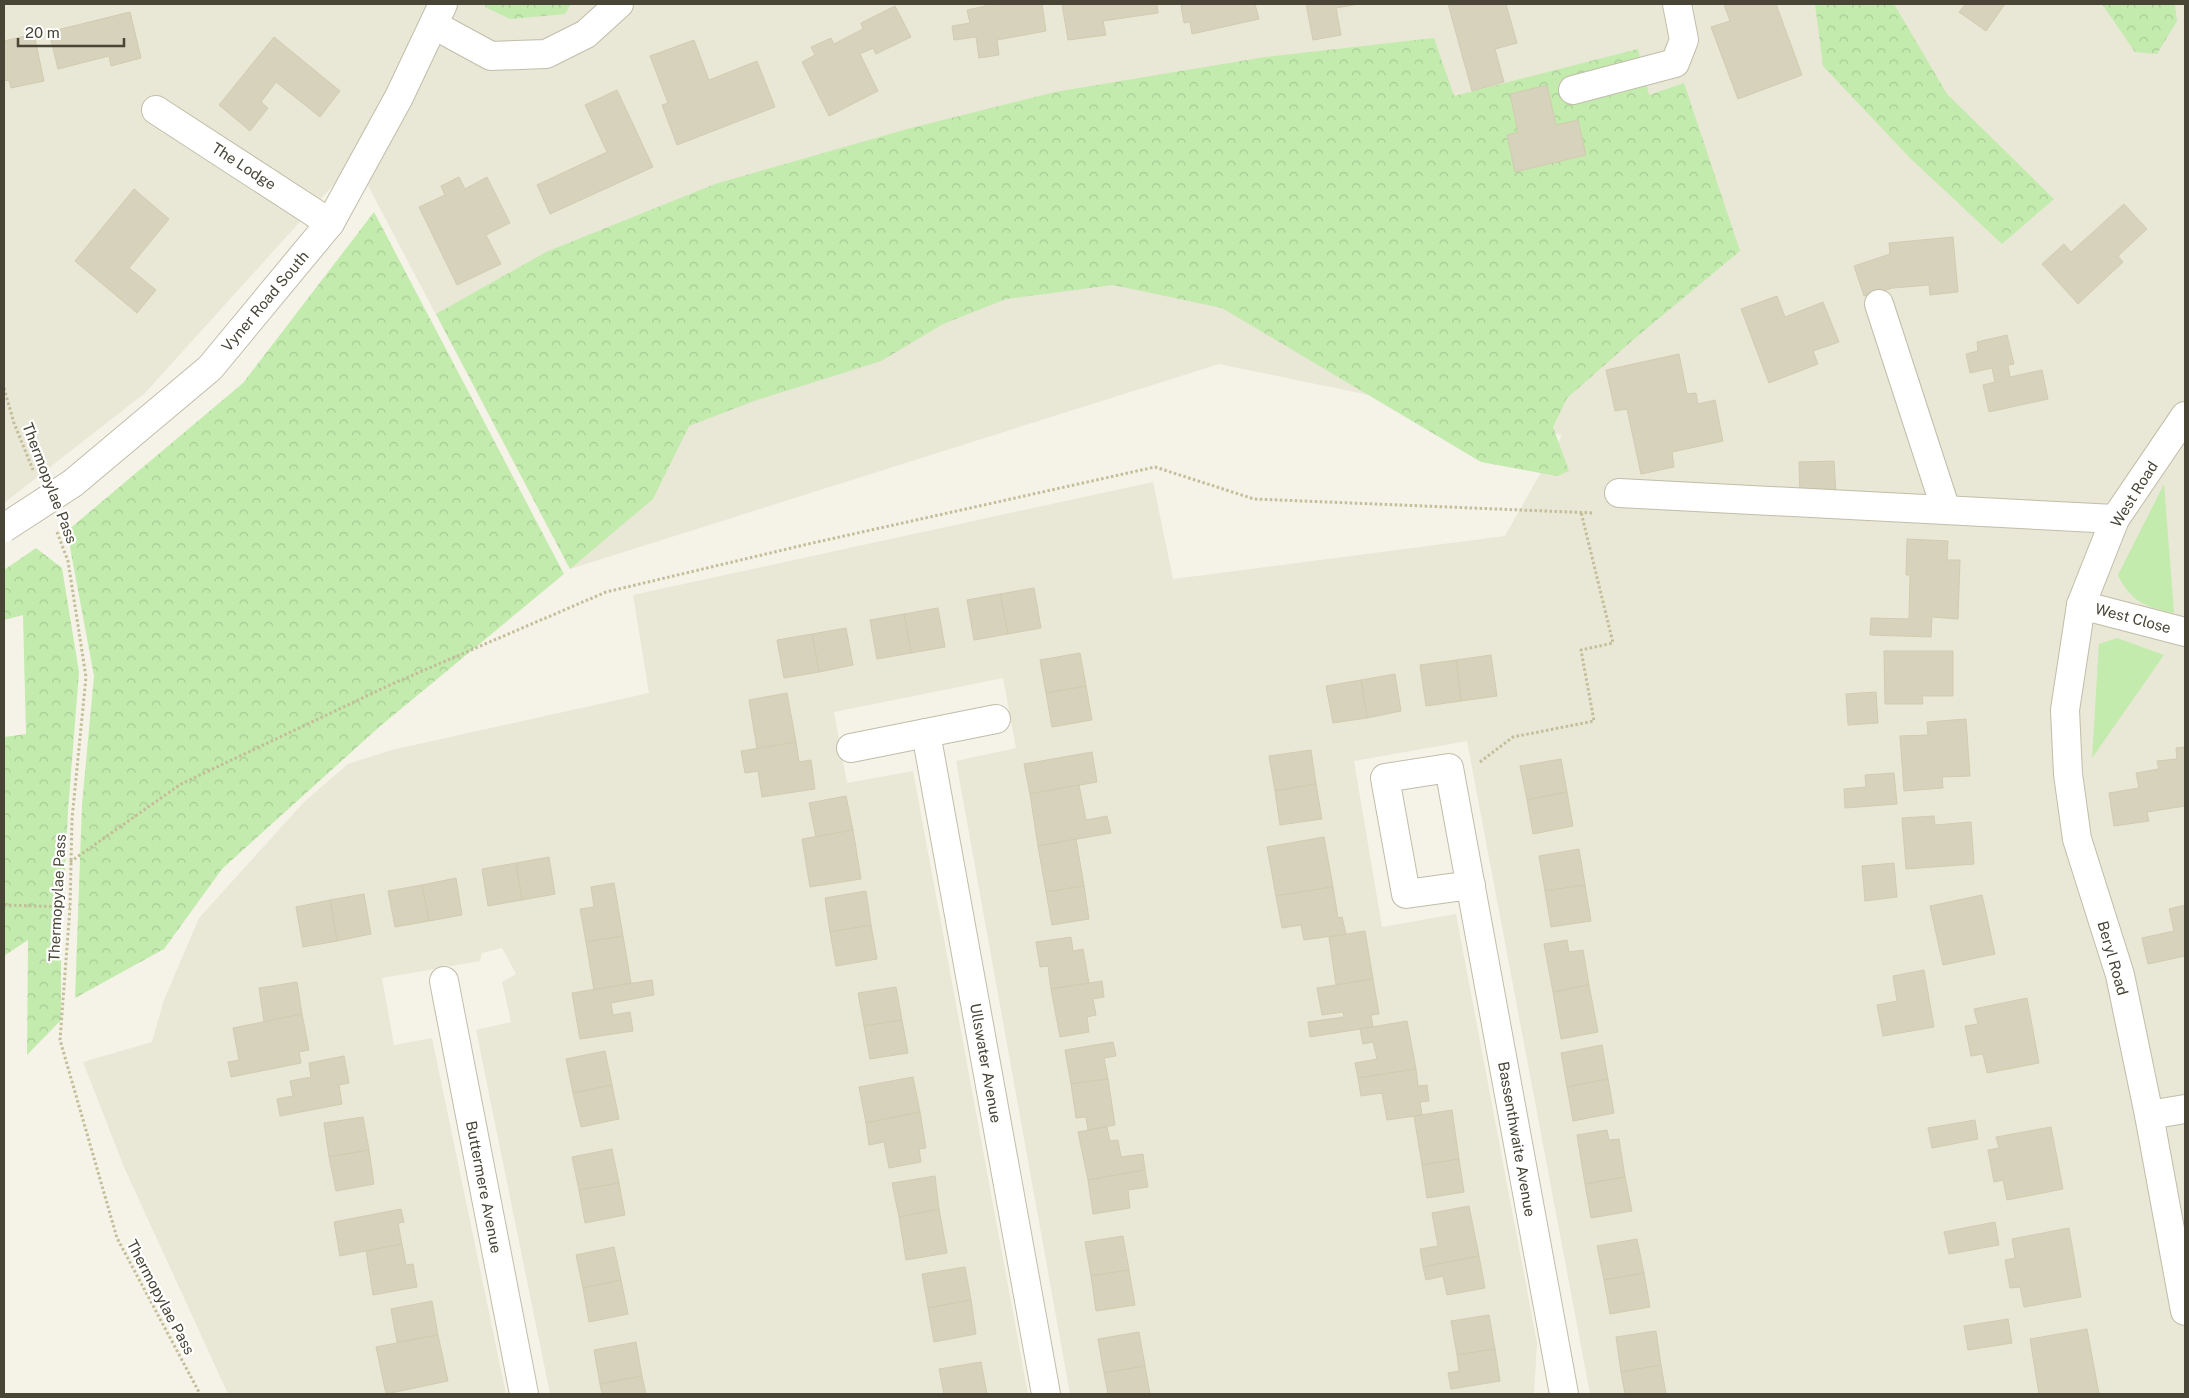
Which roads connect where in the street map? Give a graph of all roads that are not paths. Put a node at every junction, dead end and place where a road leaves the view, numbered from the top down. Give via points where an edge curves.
1 (619, 4) edge
2 (1678, 4) edge
3 (438, 15) edge
4 (1572, 90) dead end
5 (156, 110) dead end
6 (330, 223) junction
7 (1879, 304) dead end
8 (2185, 416) edge
9 (1619, 493) dead end
10 (1946, 510) junction
11 (2115, 519) junction
12 (4, 528) edge
13 (2081, 605) junction
14 (2185, 632) edge
15 (996, 719) dead end
16 (926, 733) junction
17 (851, 748) dead end
18 (1470, 884) junction
19 (444, 981) dead end
20 (2185, 1110) edge
21 (2150, 1115) junction
22 (2185, 1312) edge
23 (524, 1394) edge
24 (1046, 1394) edge
25 (1564, 1394) edge

1 - 3 street via 586,34 546,54 490,56
2 - 4 street via 1684,40 1675,63
3 - 6 street, Vyner Road South via 399,97
5 - 6 street, The Lodge
6 - 12 street, Vyner Road South, bridge via 210,368 73,483
7 - 10 street
8 - 11 street, West Road
9 - 10 street
10 - 11 street
11 - 13 street, West Road
13 - 14 street, West Close
13 - 21 street, Beryl Road via 2065,710 2068,774 2077,839 2120,975
15 - 16 street
16 - 17 street
16 - 24 street, Ullswater Avenue
18 - 18 street, Bassenthwaite Avenue via 1406,894 1385,778 1449,768
18 - 25 street, Bassenthwaite Avenue
19 - 23 street, Buttermere Avenue
20 - 21 street
21 - 22 street, Beryl Road

